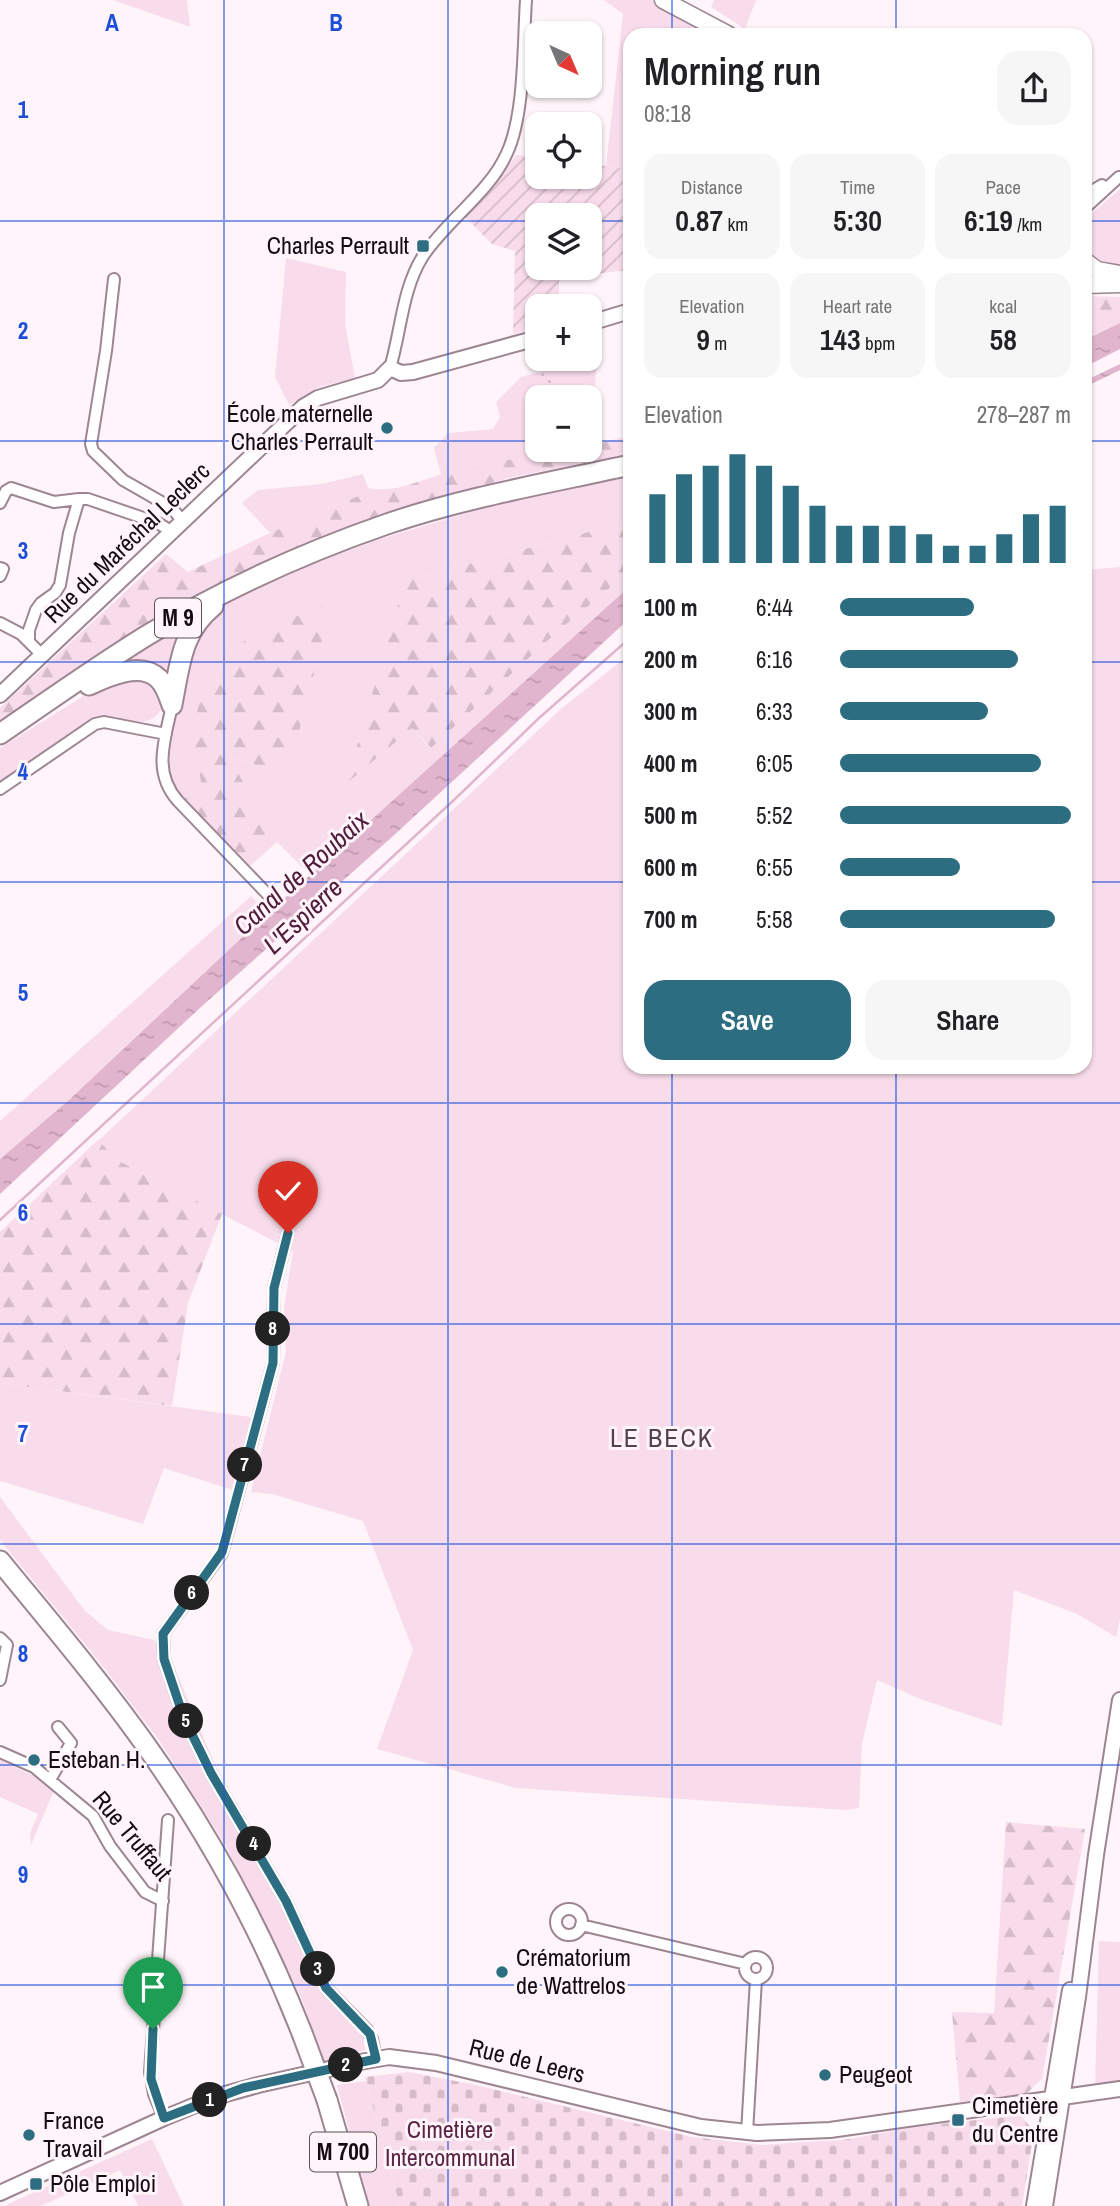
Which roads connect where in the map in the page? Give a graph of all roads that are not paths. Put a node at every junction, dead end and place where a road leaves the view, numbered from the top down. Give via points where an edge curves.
1 (526, 0) edge
2 (663, 0) edge
3 (684, 0) edge
4 (716, 28) edge
5 (733, 28) edge
6 (1119, 176) edge
7 (1092, 191) edge
8 (1092, 201) edge
9 (1092, 266) edge
10 (1120, 274) edge
11 (114, 278) dead end
12 (1120, 284) edge
13 (1092, 285) edge
14 (623, 313) edge
15 (602, 319) edge
16 (525, 341) edge
17 (390, 368) junction
18 (623, 467) edge
19 (79, 499) junction
20 (0, 503) edge
21 (178, 527) junction
22 (0, 568) edge
23 (0, 576) edge
24 (242, 584) junction
25 (0, 622) edge
26 (29, 642) junction
27 (42, 655) junction
28 (0, 695) edge
29 (172, 705) junction
30 (0, 734) edge
31 (166, 734) junction
32 (0, 789) edge
33 (274, 901) dead end
34 (288, 1233) dead end
35 (0, 1561) edge
36 (0, 1638) edge
37 (0, 1679) edge
38 (1120, 1700) edge
39 (58, 1727) dead end
40 (0, 1752) edge
41 (50, 1780) junction
42 (168, 1820) dead end
43 (163, 1901) junction
44 (581, 1925) dead end
45 (746, 1964) junction
46 (756, 1979) junction
47 (376, 2059) junction
48 (1120, 2089) edge
49 (1057, 2098) junction
50 (164, 2118) junction
51 (747, 2133) junction
52 (0, 2193) edge
53 (358, 2206) edge
54 (1034, 2206) edge
55 (1045, 2206) edge

1 - 17 street via 512,143 497,170 418,264
2 - 4 main road
3 - 5 main road
6 - 7 street
6 - 8 street
9 - 10 main road
11 - 21 street via 91,444 123,480 172,508
12 - 13 main road
14 - 15 street
16 - 17 street via 413,373
17 - 21 street, Rue du Maréchal Leclerc via 378,380 303,407
18 - 24 highway, M 9 via 463,502 371,530
19 - 20 street via 54,502 11,488
19 - 21 street
19 - 26 street via 60,585 36,610
21 - 27 street, Rue du Maréchal Leclerc
22 - 23 street
24 - 29 highway via 191,629
24 - 30 highway, M 9 via 146,637
25 - 26 street
26 - 27 street
27 - 28 street, Rue du Maréchal Leclerc
29 - 30 highway via 156,676 120,673
29 - 31 street
31 - 32 street via 95,724
31 - 33 street via 162,771 171,793
34 - 47 street via 274,1288 273,1363 222,1552 163,1634 164,1659 184,1718 211,1773 286,1901 326,1988 370,2034
35 - 53 highway, M 700, bridge via 103,1688 174,1788 243,1903 302,2033
36 - 37 street via 7,1645
38 - 49 street
39 - 41 street via 71,1743
40 - 41 street, Rue Truffaut
41 - 43 street, Rue Truffaut via 93,1816 145,1892
42 - 43 street
43 - 50 street via 150,2072
44 - 45 street
45 - 46 street via 747,1974
45 - 46 street via 758,1957 766,1964 765,1974
46 - 51 street
47 - 50 street, Rue de Leers via 243,2088
47 - 51 street, Rue de Leers via 423,2060 701,2127
48 - 49 street, Rue de Leers
49 - 51 street, Rue de Leers via 830,2130
49 - 54 street
49 - 55 street
50 - 52 street, Rue de Leers

